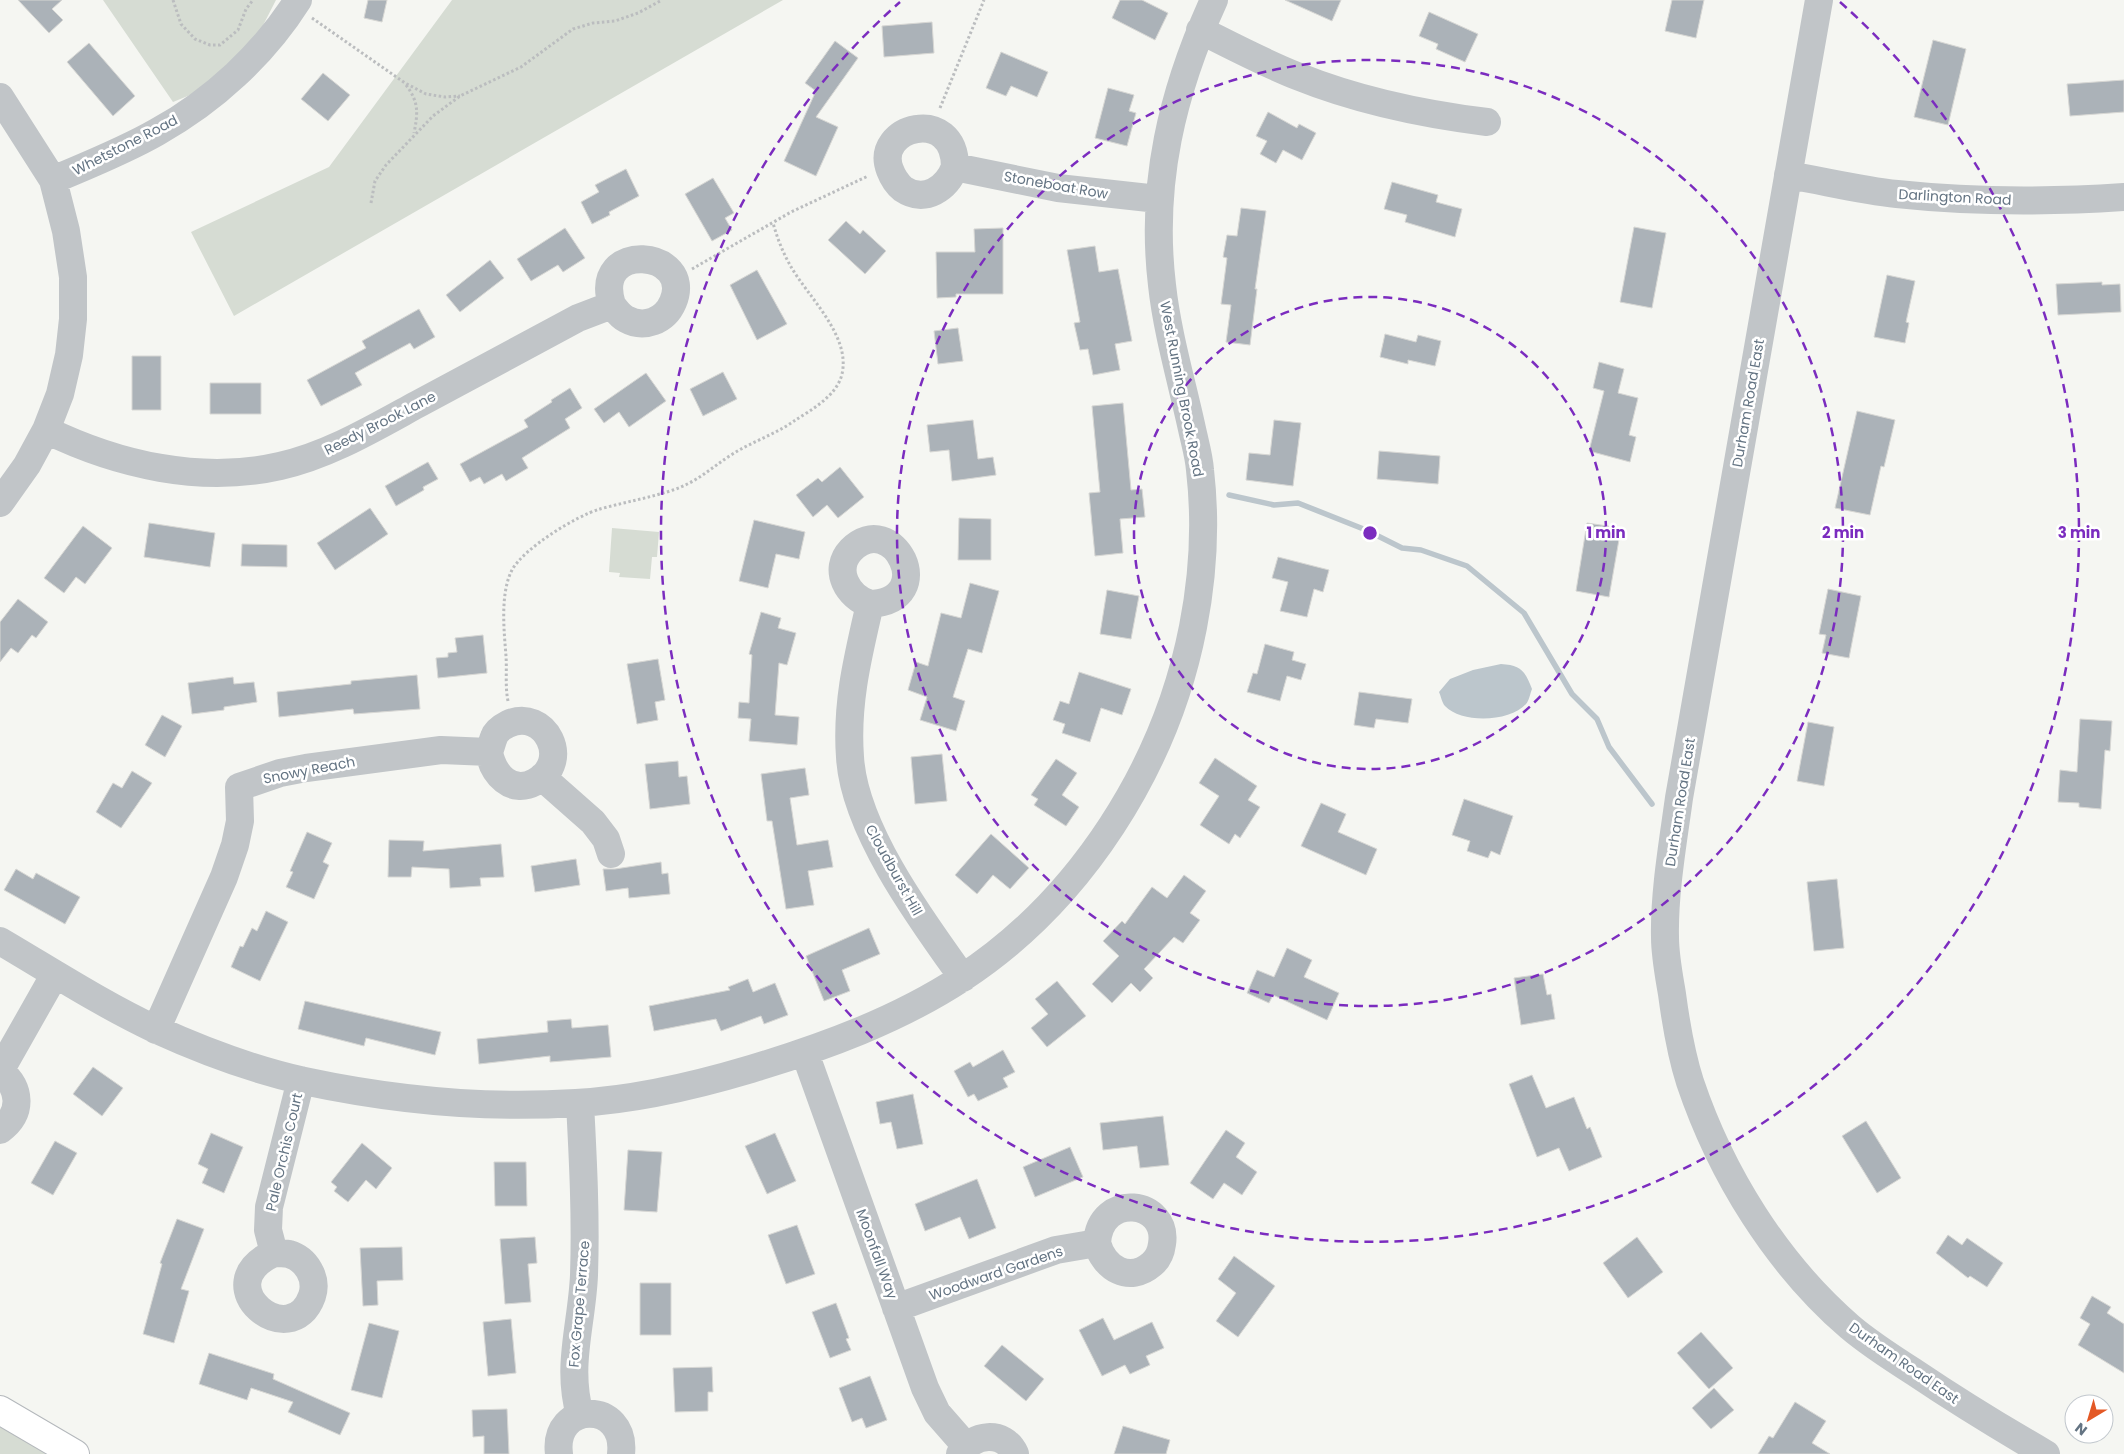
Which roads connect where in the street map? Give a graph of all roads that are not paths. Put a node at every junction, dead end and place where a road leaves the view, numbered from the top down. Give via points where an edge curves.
1 (1214, 0) edge
2 (1818, 0) edge
3 (296, 3) edge
4 (1200, 30) junction
5 (0, 97) edge
6 (1487, 122) dead end
7 (955, 167) junction
8 (1788, 175) junction
9 (53, 180) junction
10 (2124, 197) edge
11 (1158, 199) junction
12 (612, 305) junction
13 (46, 430) junction
14 (0, 503) edge
15 (870, 604) dead end
16 (489, 752) junction
17 (542, 777) junction
18 (611, 854) dead end
19 (0, 942) edge
20 (56, 974) junction
21 (962, 978) junction
22 (156, 1030) junction
23 (805, 1053) junction
24 (301, 1080) junction
25 (580, 1103) junction
26 (0, 1130) edge
27 (1097, 1243) dead end
28 (274, 1253) dead end
29 (896, 1308) junction
30 (0, 1410) edge
31 (580, 1415) junction
32 (963, 1450) edge
33 (75, 1454) edge
34 (559, 1454) edge
35 (621, 1454) edge
36 (1015, 1454) edge
37 (2046, 1454) edge

1 - 4 street, West Running Brook Road
2 - 8 street, Durham Road East
3 - 9 street, Whetstone Road via 265,45 200,104 158,132
4 - 6 street via 1296,76 1337,91 1407,110
4 - 11 street, West Running Brook Road via 1173,113
5 - 9 street
7 - 7 street via 942,188 933,193 913,193 894,179 888,166 889,152 906,131 932,129 951,144
7 - 11 street, Stoneboat Row via 1058,188
8 - 10 street, Darlington Road via 1896,194 1966,199 2043,201
8 - 37 street, Durham Road East via 1679,798 1665,937 1677,1030 1689,1080 1707,1129 1729,1173 1753,1213 1816,1293 1850,1327 1892,1358
9 - 13 street via 73,277 73,319 60,394
11 - 21 street, West Running Brook Road via 1162,288 1200,465 1202,488 1203,550 1194,626 1185,662 1156,747 1108,831 1045,909 1014,939
12 - 12 street via 624,318 636,323 659,320 670,310 675,298 673,278 659,262 648,258 626,262 615,271 610,284
12 - 13 street, Reedy Brook Lane via 578,318 355,438 281,466 213,473 184,472 115,458
13 - 14 street via 27,465
15 - 21 street, Cloudburst Hill via 851,693 850,759 858,794 872,833 895,876 927,930
16 - 17 street via 492,766 500,777 510,783 522,786
16 - 17 street via 494,736 502,727 525,721 537,725 548,734 553,748 553,761
16 - 22 street, Snowy Reach via 441,750 306,768 239,786 240,821 235,845
17 - 18 street via 593,822 606,839
19 - 20 street, West Running Brook Road
20 - 22 street, West Running Brook Road
20 - 26 street via 0,1071 10,1079 16,1093 16,1108 11,1120
21 - 23 street, West Running Brook Road via 864,1030
22 - 24 street, West Running Brook Road
23 - 25 street, West Running Brook Road via 688,1086
23 - 29 street, Moonfall Way
24 - 25 street, West Running Brook Road via 421,1100 513,1105
24 - 28 street, Pale Orchis Court via 269,1207 268,1230
25 - 31 street, Fox Grape Terrace via 586,1229 584,1278 573,1369 574,1395
27 - 29 street, Woodward Gardens via 1056,1250
29 - 32 street, Moonfall Way via 925,1388 937,1413
30 - 33 main road
31 - 34 street via 567,1422 561,1431
31 - 35 street via 602,1415 612,1422 621,1437
32 - 36 street, Moonfall Way via 975,1439 991,1437 1005,1442

